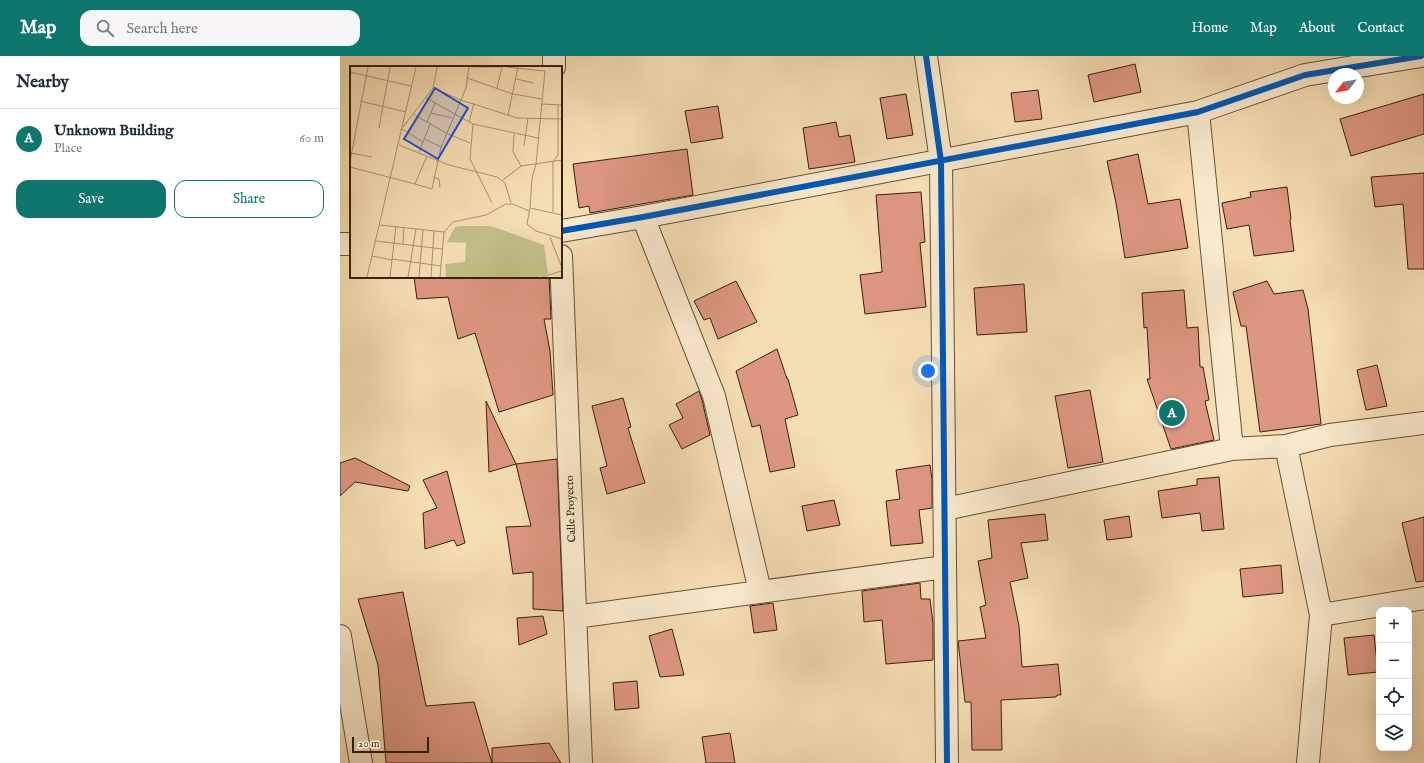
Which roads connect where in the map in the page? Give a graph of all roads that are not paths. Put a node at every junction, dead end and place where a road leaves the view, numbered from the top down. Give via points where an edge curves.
1 (926, 56) edge
2 (1421, 56) edge
3 (1198, 112) junction
4 (941, 161) junction
5 (643, 217) junction
6 (562, 231) edge
7 (562, 278) edge
8 (1424, 423) edge
9 (1286, 446) junction
10 (1232, 449) junction
11 (945, 509) junction
12 (945, 567) junction
13 (760, 591) junction
14 (1424, 598) edge
15 (1321, 615) junction
16 (575, 617) junction
17 (340, 636) edge
18 (361, 763) edge
19 (581, 763) edge
20 (947, 763) edge
21 (1308, 763) edge

1 - 4 street
2 - 3 street via 1306,75
3 - 4 street
3 - 10 street
4 - 5 street
4 - 11 street
5 - 6 street
5 - 13 street via 714,396
7 - 16 street, Calle Proyecto
8 - 9 street via 1330,435
9 - 10 street
9 - 15 street
10 - 11 street
11 - 12 street
12 - 13 street
12 - 20 street
13 - 16 street
14 - 15 street
15 - 21 street
16 - 19 street, Calle Proyecto
17 - 18 street

